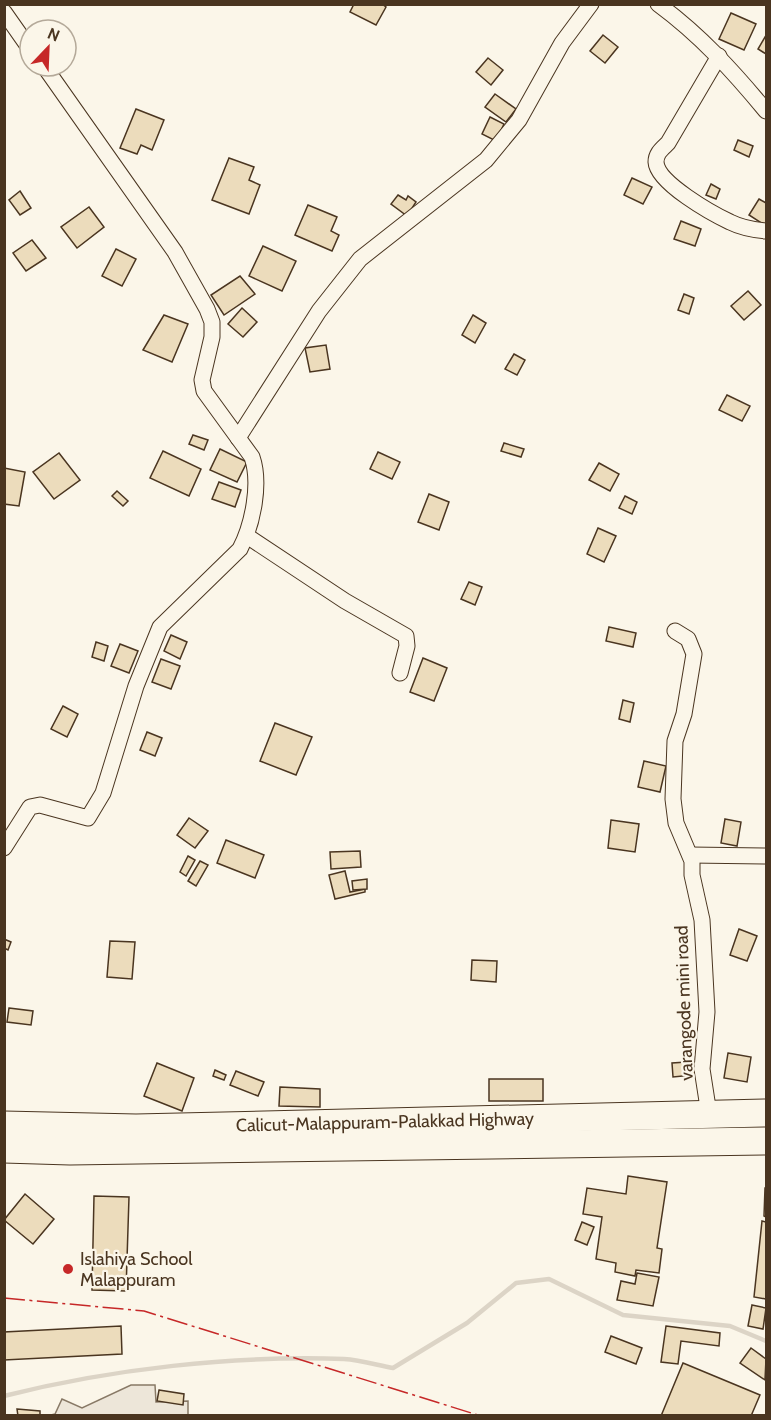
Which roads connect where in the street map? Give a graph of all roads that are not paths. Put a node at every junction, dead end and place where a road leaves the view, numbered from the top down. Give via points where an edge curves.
1 (591, 4) edge
2 (658, 4) edge
3 (4, 12) edge
4 (18, 32) edge
5 (719, 56) junction
6 (52, 78) edge
7 (766, 111) edge
8 (766, 231) edge
9 (237, 438) junction
10 (247, 536) junction
11 (675, 632) dead end
12 (399, 673) dead end
13 (4, 848) edge
14 (690, 855) junction
15 (766, 856) edge
16 (766, 1113) edge
17 (709, 1114) junction
18 (4, 1125) edge
19 (766, 1141) edge
20 (4, 1149) edge

1 - 9 street via 562,43 519,120 486,160 360,259 319,311
2 - 5 street
3 - 4 street
5 - 7 street
5 - 8 street via 668,143 658,153 656,163 659,173 684,195 731,222
6 - 9 street via 175,252 207,309 212,337 202,380 204,391
9 - 10 street via 256,468
10 - 12 street via 406,636
10 - 13 street via 240,549 160,627 136,686 104,793 88,819 40,805 30,807
11 - 14 street, varangode mini road via 688,639 694,654 684,714 675,741 673,799 676,823
14 - 15 street
14 - 17 street, varangode mini road via 702,920 707,1012 702,1069
16 - 17 highway, Calicut-Malappuram-Palakkad Highway
17 - 18 highway, Calicut-Malappuram-Palakkad Highway via 136,1128
19 - 20 highway, Calicut-Malappuram-Palakkad Highway

